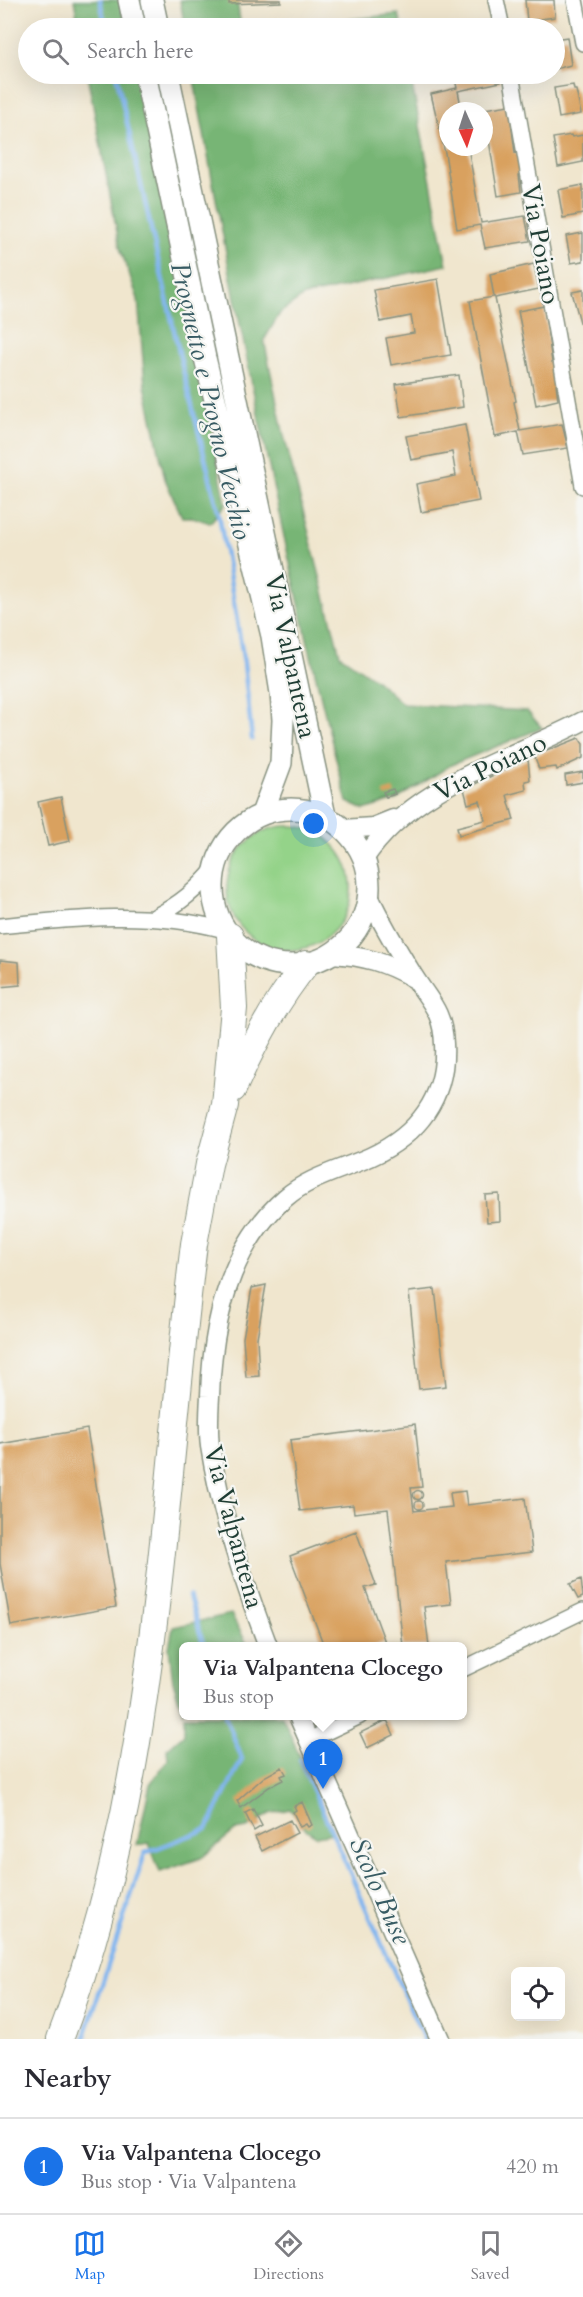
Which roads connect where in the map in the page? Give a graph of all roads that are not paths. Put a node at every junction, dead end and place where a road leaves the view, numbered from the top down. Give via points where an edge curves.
1 (129, 0) edge
2 (152, 0) edge
3 (496, 0) edge
4 (575, 0) edge
5 (133, 18) edge
6 (156, 18) edge
7 (500, 18) edge
8 (583, 43) edge
9 (147, 84) edge
10 (170, 84) edge
11 (513, 84) edge
12 (583, 486) edge
13 (583, 721) edge
14 (262, 814) junction
15 (325, 816) junction
16 (400, 816) junction
17 (343, 829) junction
18 (364, 860) junction
19 (214, 869) junction
20 (369, 896) junction
21 (156, 916) junction
22 (0, 926) edge
23 (228, 933) junction
24 (332, 954) junction
25 (306, 964) junction
26 (417, 981) junction
27 (225, 1105) junction
28 (583, 1611) edge
29 (266, 1642) edge
30 (467, 1667) edge
31 (300, 1720) edge
32 (352, 1720) edge
33 (309, 1740) junction
34 (60, 2039) edge
35 (440, 2039) edge

1 - 5 main road
2 - 6 main road
3 - 7 street
4 - 8 street
9 - 14 main road, Via Valpantena via 205,358 278,670 283,720 281,763
10 - 15 main road, Via Valpantena
11 - 12 street, Via Poiano
13 - 16 street, Via Poiano via 463,777
14 - 15 main road, Via Valpantena via 283,809
14 - 19 main road, Via Valpantena via 227,842
15 - 17 main road, Via Valpantena
16 - 17 street, Via Poiano via 373,827
16 - 18 street, Via Poiano
17 - 18 main road, Via Valpantena
18 - 20 main road, Via Valpantena
19 - 21 street via 176,907
19 - 23 main road, Via Valpantena via 214,901
20 - 24 main road, Via Valpantena via 357,929
20 - 26 street, Via Valpantena
21 - 22 street via 86,917
21 - 23 street
23 - 25 main road, Via Valpantena via 264,961
23 - 27 highway, Via Valpantena via 234,1008
24 - 25 main road, Via Valpantena
24 - 26 street, Via Valpantena via 389,964
25 - 27 highway via 255,1041
26 - 29 street, Via Valpantena via 441,1018 445,1045 442,1084 430,1109 402,1138 372,1156 308,1182 266,1217 239,1258 223,1301 211,1353 210,1444 243,1579
27 - 34 highway via 194,1244 138,1747 108,1885 81,1984
28 - 30 street
31 - 33 street
32 - 33 street
33 - 35 street

